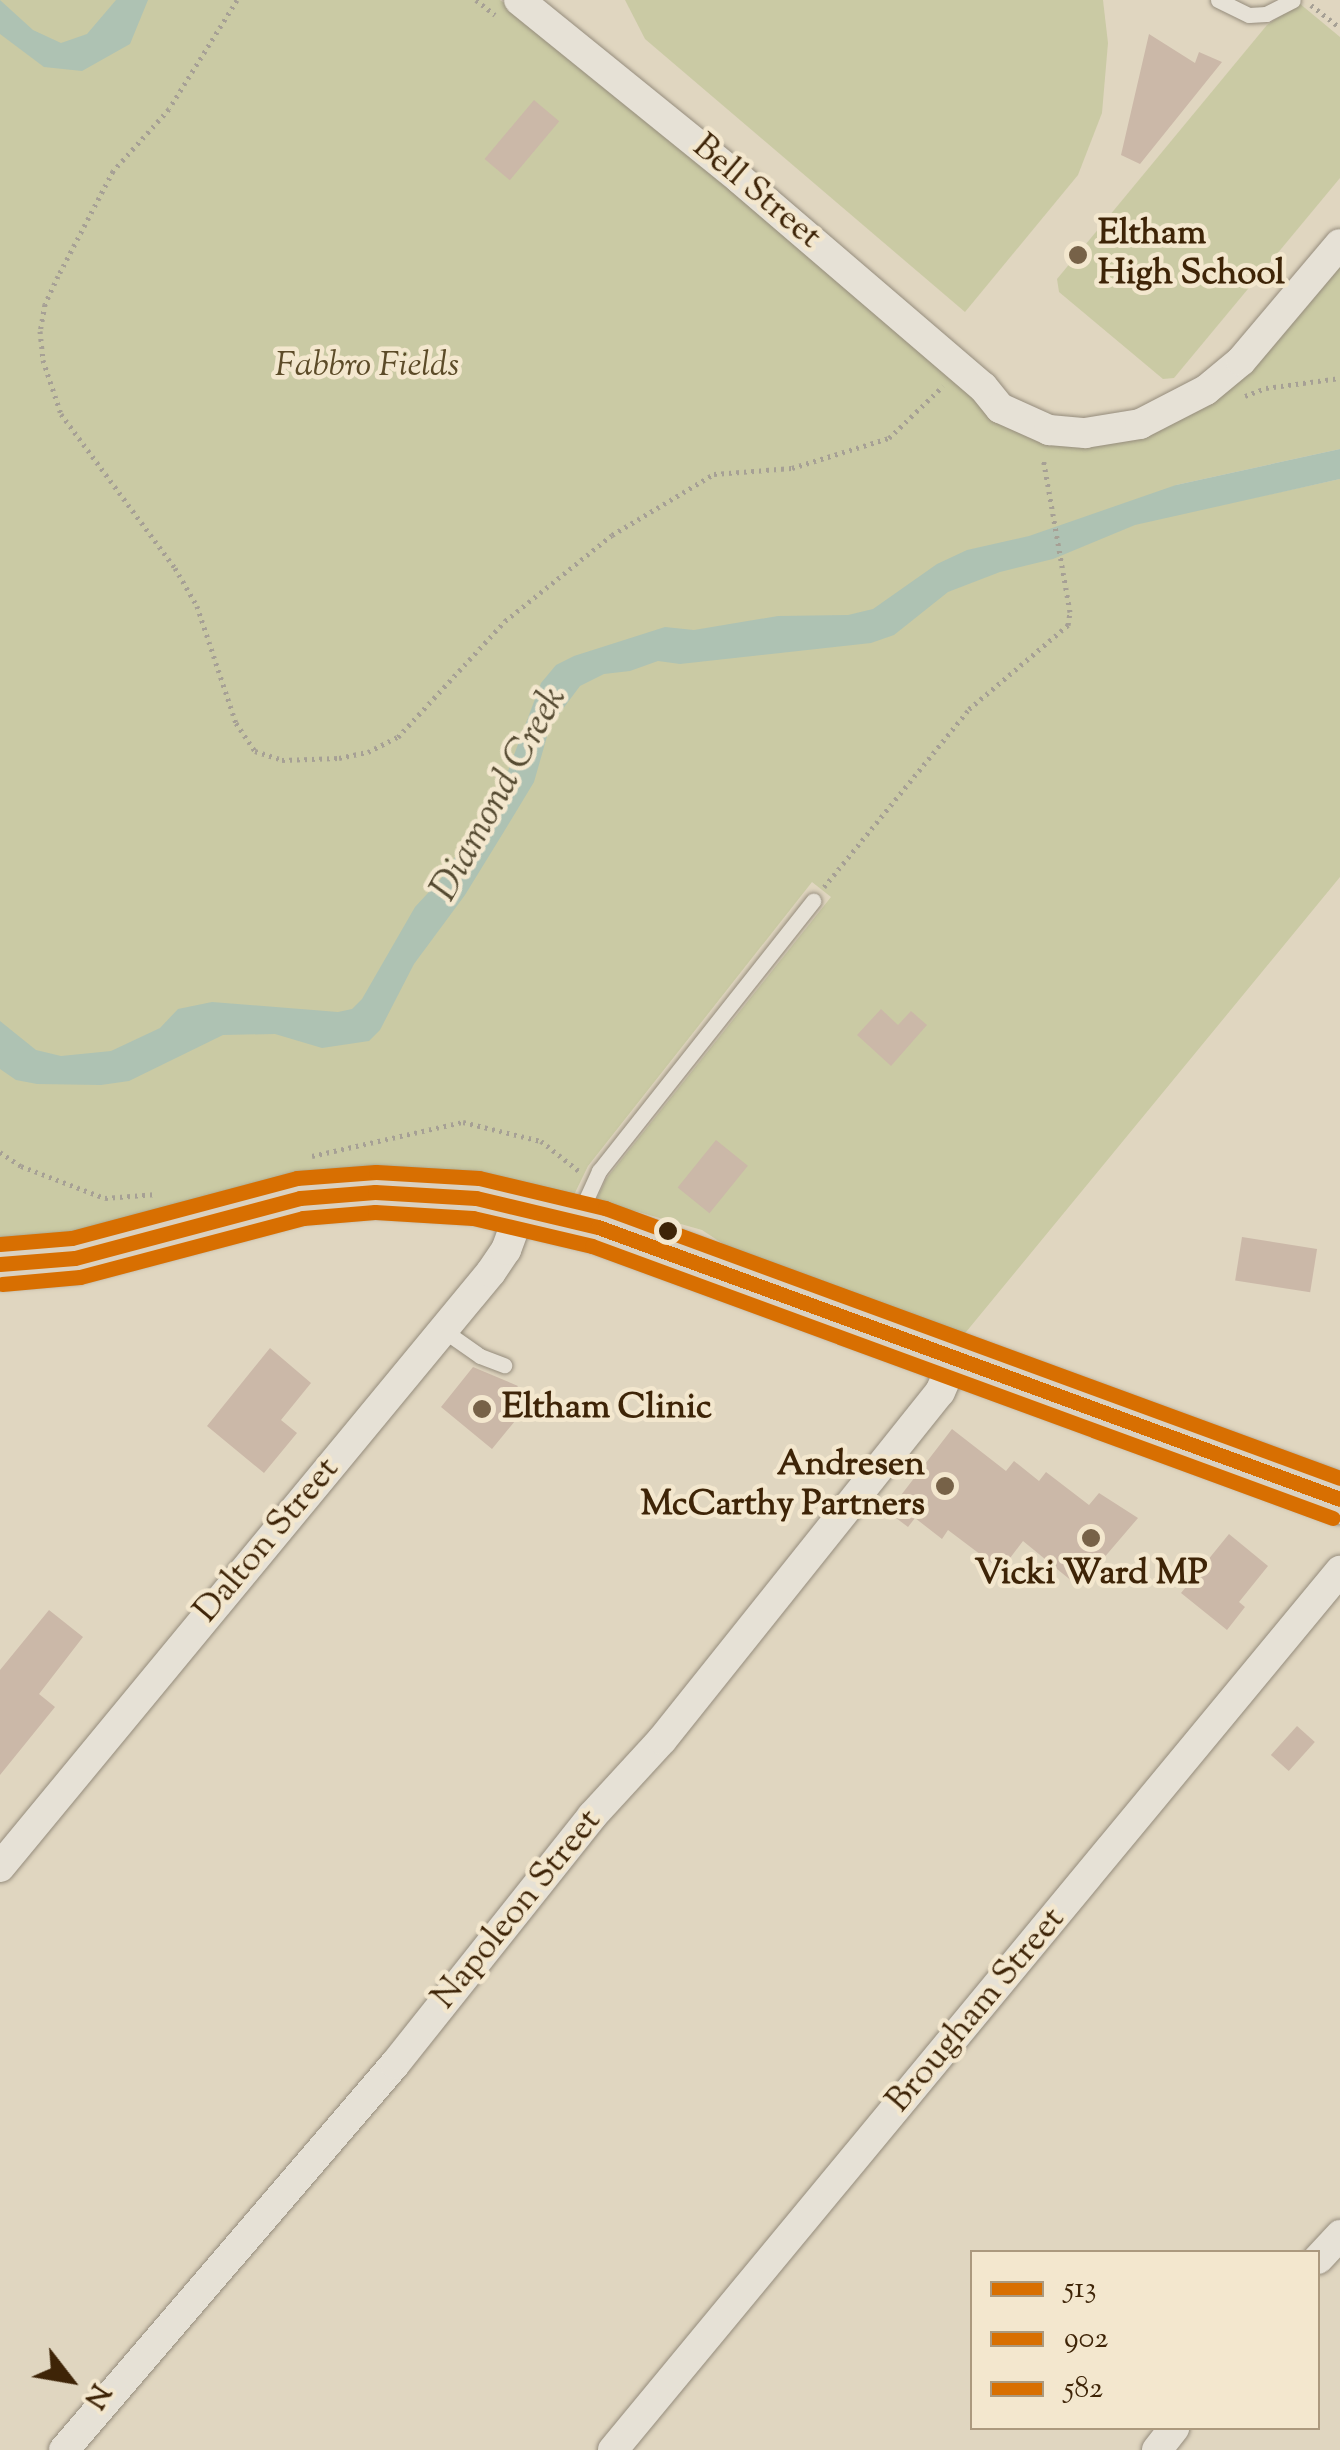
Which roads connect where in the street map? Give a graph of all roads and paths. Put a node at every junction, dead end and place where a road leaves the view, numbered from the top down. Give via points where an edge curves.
1 (236, 0) edge
2 (519, 0) edge
3 (1218, 0) edge
4 (1293, 0) edge
5 (1304, 0) edge
6 (1340, 28) edge
7 (1340, 244) edge
8 (946, 384) dead end
9 (1043, 458) dead end
10 (813, 901) joint
11 (522, 1207) junction
12 (577, 1221) junction
13 (0, 1264) edge
14 (443, 1330) junction
15 (956, 1358) junction
16 (504, 1365) dead end
17 (1340, 1499) edge
18 (1340, 1571) edge
19 (0, 1867) edge
20 (1340, 2235) edge
21 (1320, 2258) edge
22 (1172, 2430) edge
23 (64, 2450) edge
24 (613, 2450) edge
25 (1157, 2450) edge

1 - 8 path via 169,109 113,171 44,304 40,331 42,360 61,414 197,606 236,722 254,752 282,760 340,758 398,737 505,621 612,535 714,474 792,468 889,438
2 - 7 street, Bell Street via 740,179 1013,417 1049,430 1178,404 1230,372
3 - 4 lane via 1249,15
5 - 6 path
9 - 10 path via 1068,625 962,717
10 - 12 lane via 599,1171
11 - 12 main road
11 - 13 main road via 422,1193 334,1194 262,1205 76,1258
11 - 14 street, Dalton Street via 506,1250
12 - 15 main road
14 - 16 lane
14 - 19 street, Dalton Street
15 - 17 main road
15 - 23 street, Napoleon Street via 940,1392 674,1724 592,1816 396,2064
18 - 24 street, Brougham Street
20 - 21 street
22 - 25 street

